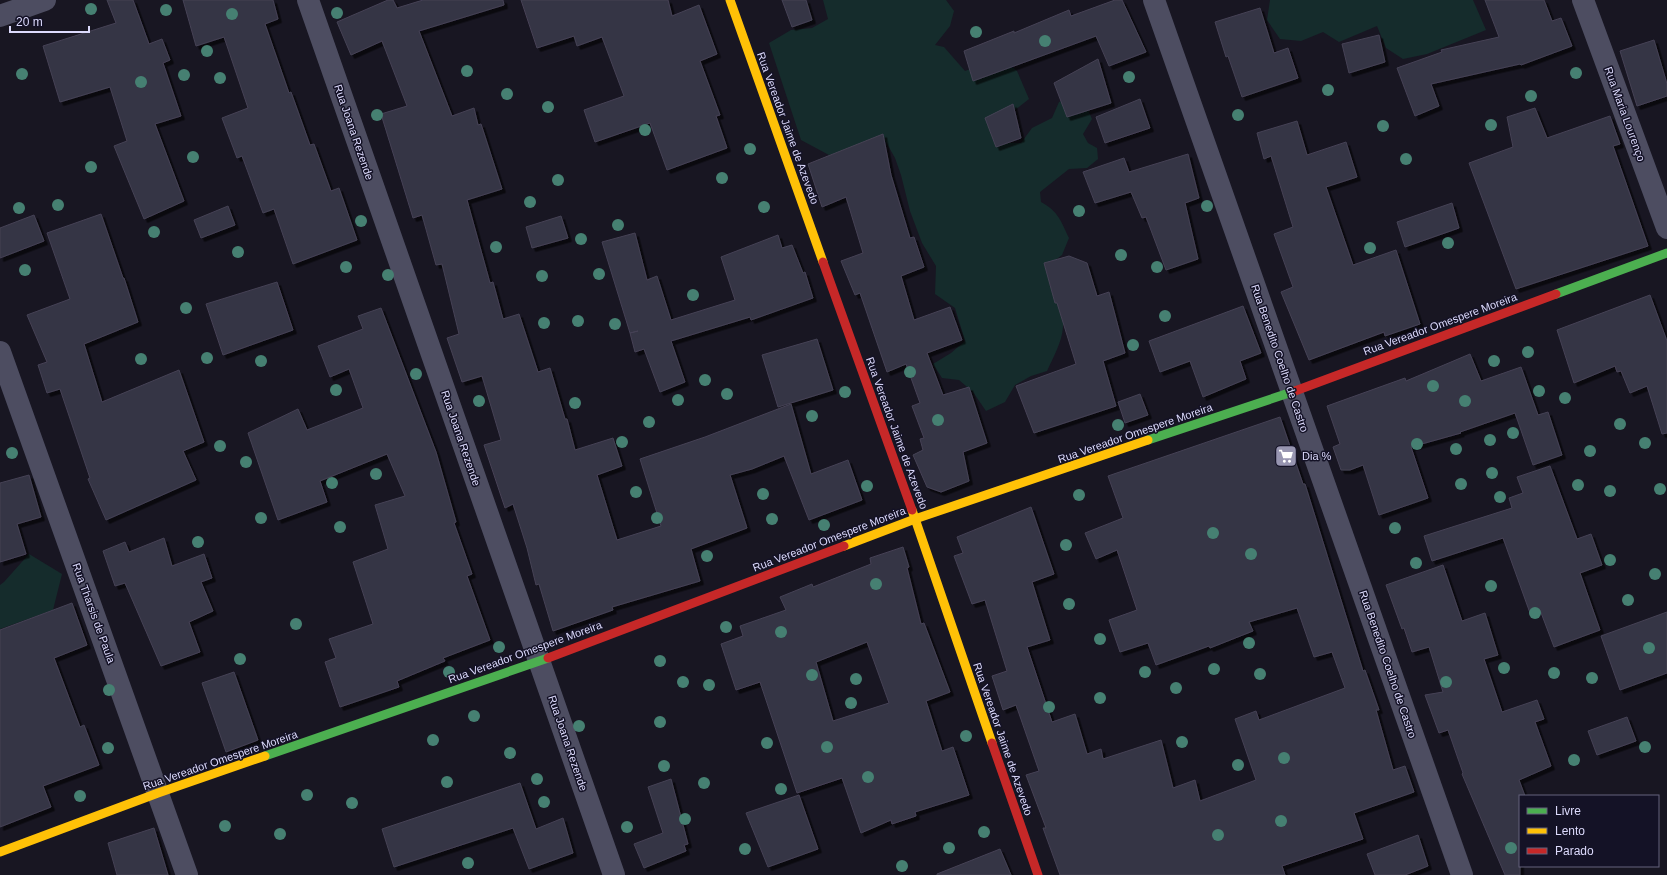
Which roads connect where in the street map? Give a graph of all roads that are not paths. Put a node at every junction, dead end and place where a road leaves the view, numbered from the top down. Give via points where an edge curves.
1 (45, 0) edge
2 (308, 0) edge
3 (730, 0) edge
4 (1154, 0) edge
5 (1583, 0) edge
6 (0, 16) edge
7 (1667, 228) edge
8 (1667, 253) edge
9 (0, 352) edge
10 (1292, 392) junction
11 (915, 519) junction
12 (539, 662) junction
13 (158, 793) junction
14 (0, 852) edge
15 (187, 875) edge
16 (614, 875) edge
17 (1038, 875) edge
18 (1462, 875) edge

1 - 6 street
2 - 12 street, Rua Joana Rezende
3 - 11 street, Rua Vereador Jaime de Azevedo
4 - 10 street, Rua Benedito Coelho de Castro
5 - 7 street, Rua Maria Lourenço
8 - 10 street, Rua Vereador Omespere Moreira
9 - 13 street, Rua Tharsis de Paula
10 - 11 street, Rua Vereador Omespere Moreira
10 - 18 street, Rua Benedito Coelho de Castro
11 - 12 street, Rua Vereador Omespere Moreira
11 - 17 street, Rua Vereador Jaime de Azevedo
12 - 13 street, Rua Vereador Omespere Moreira
12 - 16 street, Rua Joana Rezende
13 - 14 street, Rua Vereador Omespere Moreira
13 - 15 street, Rua Tharsis de Paula

